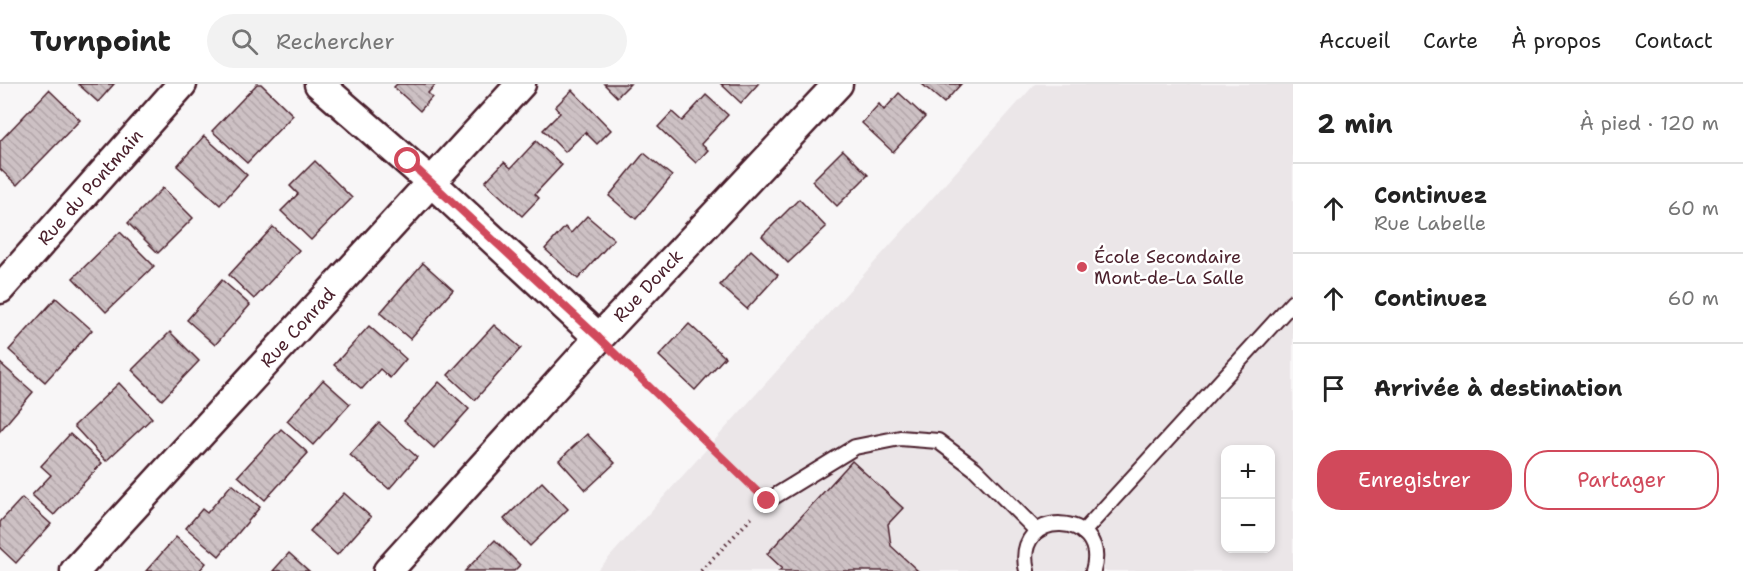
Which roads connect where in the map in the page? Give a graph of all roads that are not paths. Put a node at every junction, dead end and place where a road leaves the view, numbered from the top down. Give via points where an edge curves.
1 (182, 84) edge
2 (319, 84) edge
3 (521, 84) edge
4 (838, 84) edge
5 (431, 182) junction
6 (0, 289) edge
7 (1293, 302) edge
8 (599, 338) junction
9 (767, 501) road end
10 (1037, 531) junction
11 (1083, 532) junction
12 (1096, 569) edge
13 (75, 571) edge
14 (388, 571) edge
15 (1027, 571) edge

1 - 6 street, Rue du Pontmain
2 - 5 street
3 - 5 street, Rue Conrad
4 - 8 street, Rue Donck
5 - 8 street
5 - 13 street, Rue Conrad
7 - 11 lane
8 - 14 street, Rue Donck
9 - 10 lane via 855,447 900,438 938,441 975,469
10 - 11 lane via 1066,523
10 - 15 lane via 1026,550
11 - 12 lane via 1095,552

